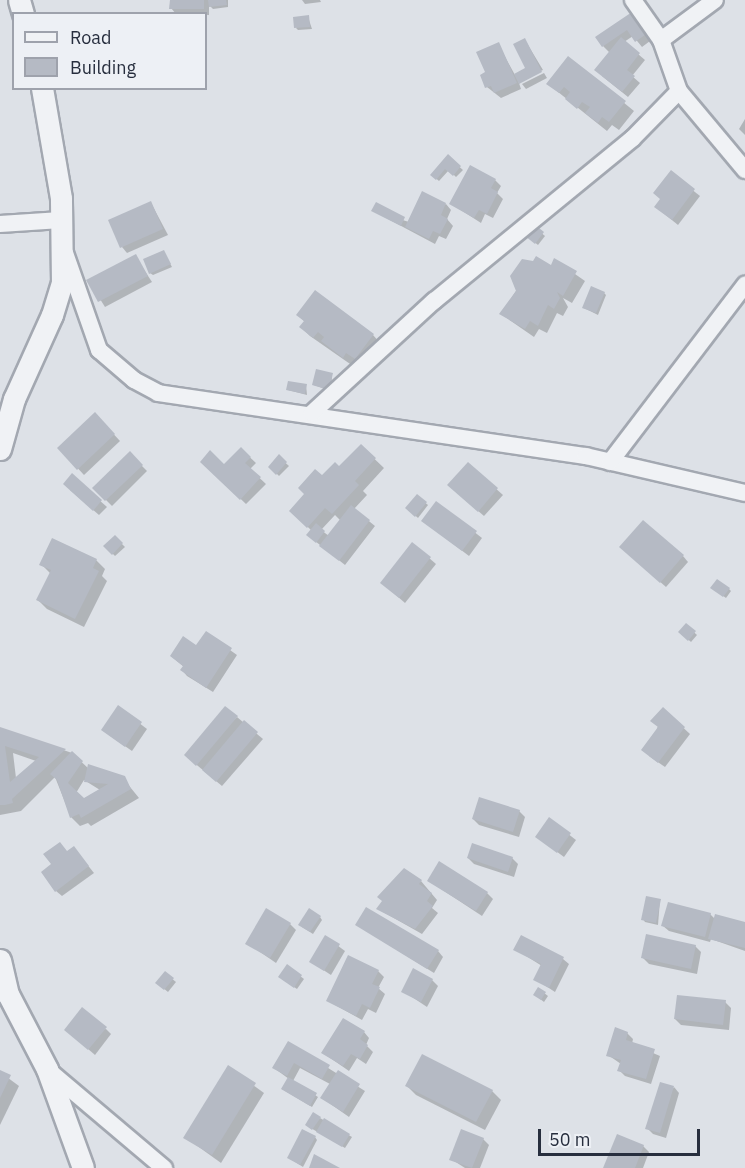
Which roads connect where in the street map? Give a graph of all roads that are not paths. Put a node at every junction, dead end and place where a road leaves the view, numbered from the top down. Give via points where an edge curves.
1 (633, 0) edge
2 (715, 0) edge
3 (661, 40) junction
4 (42, 90) edge
5 (679, 91) junction
6 (745, 170) edge
7 (0, 224) edge
8 (61, 231) junction
9 (745, 285) edge
10 (312, 413) junction
11 (0, 449) edge
12 (610, 462) junction
13 (745, 494) edge
14 (0, 960) edge
15 (47, 1070) junction
16 (83, 1168) edge
17 (164, 1168) edge

1 - 3 street
2 - 3 street
3 - 5 street
4 - 8 street via 61,198
5 - 6 street
5 - 10 street via 632,140 434,301
7 - 8 street
8 - 10 street via 99,350 134,380 158,393
8 - 11 street via 58,298 14,399
9 - 12 street
10 - 12 street
12 - 13 street
14 - 15 street via 8,994
15 - 16 street
15 - 17 street

